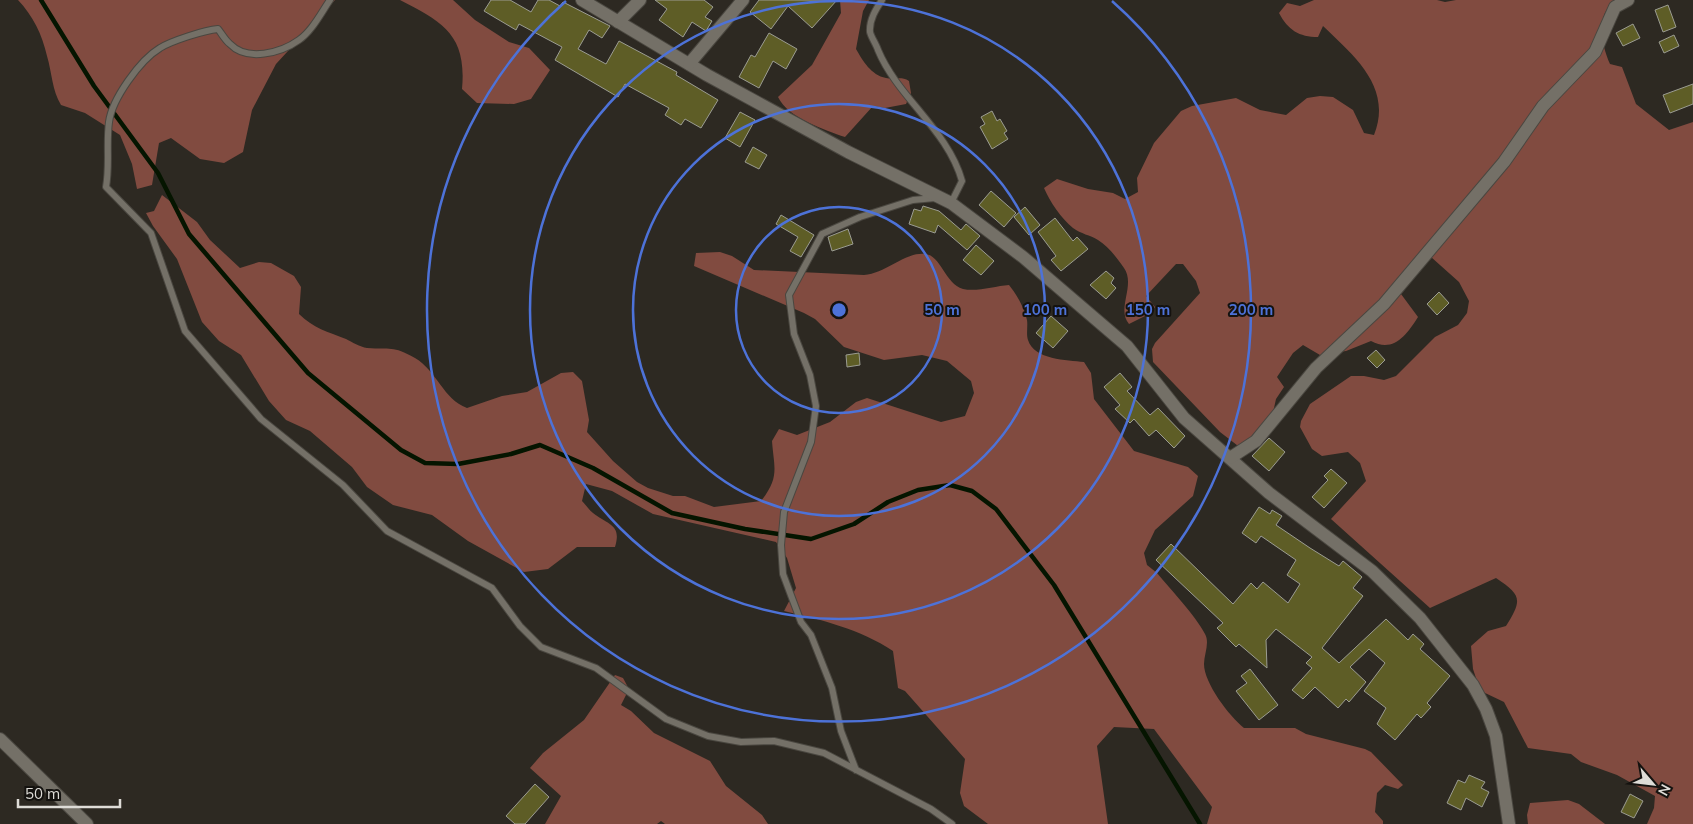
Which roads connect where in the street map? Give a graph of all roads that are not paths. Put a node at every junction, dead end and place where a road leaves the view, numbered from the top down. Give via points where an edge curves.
1 (330, 0) edge
2 (582, 0) edge
3 (640, 0) edge
4 (743, 0) edge
5 (882, 0) edge
6 (1628, 0) edge
7 (618, 22) junction
8 (689, 64) junction
9 (946, 200) junction
10 (1230, 458) junction
11 (0, 739) edge
12 (856, 770) junction
13 (87, 824) edge
14 (952, 824) edge
15 (1509, 824) edge

1 - 12 lane via 300,40 277,52 253,54 231,46 218,29 204,30 161,47 139,67 120,95 109,121 106,187 150,233 185,331 261,418 343,484 388,531 492,588 520,626 541,647 596,668 666,719 708,736 741,742 774,741 824,753
2 - 7 street
3 - 7 street
4 - 8 street
5 - 9 lane via 874,13 870,32 885,67 940,137 958,167 962,181
6 - 10 street via 1615,7 1595,52 1543,106 1504,162 1384,304 1316,368 1256,441
7 - 8 street
8 - 9 street via 848,152
9 - 10 street via 1015,251 1127,346 1184,418
9 - 12 lane via 913,200 860,217 822,234 790,295 794,334 810,375 816,406 811,442 784,512 783,574 832,688 841,731
10 - 15 street via 1269,493 1372,571 1420,618 1473,685 1496,736
11 - 13 street
12 - 14 lane via 931,809

